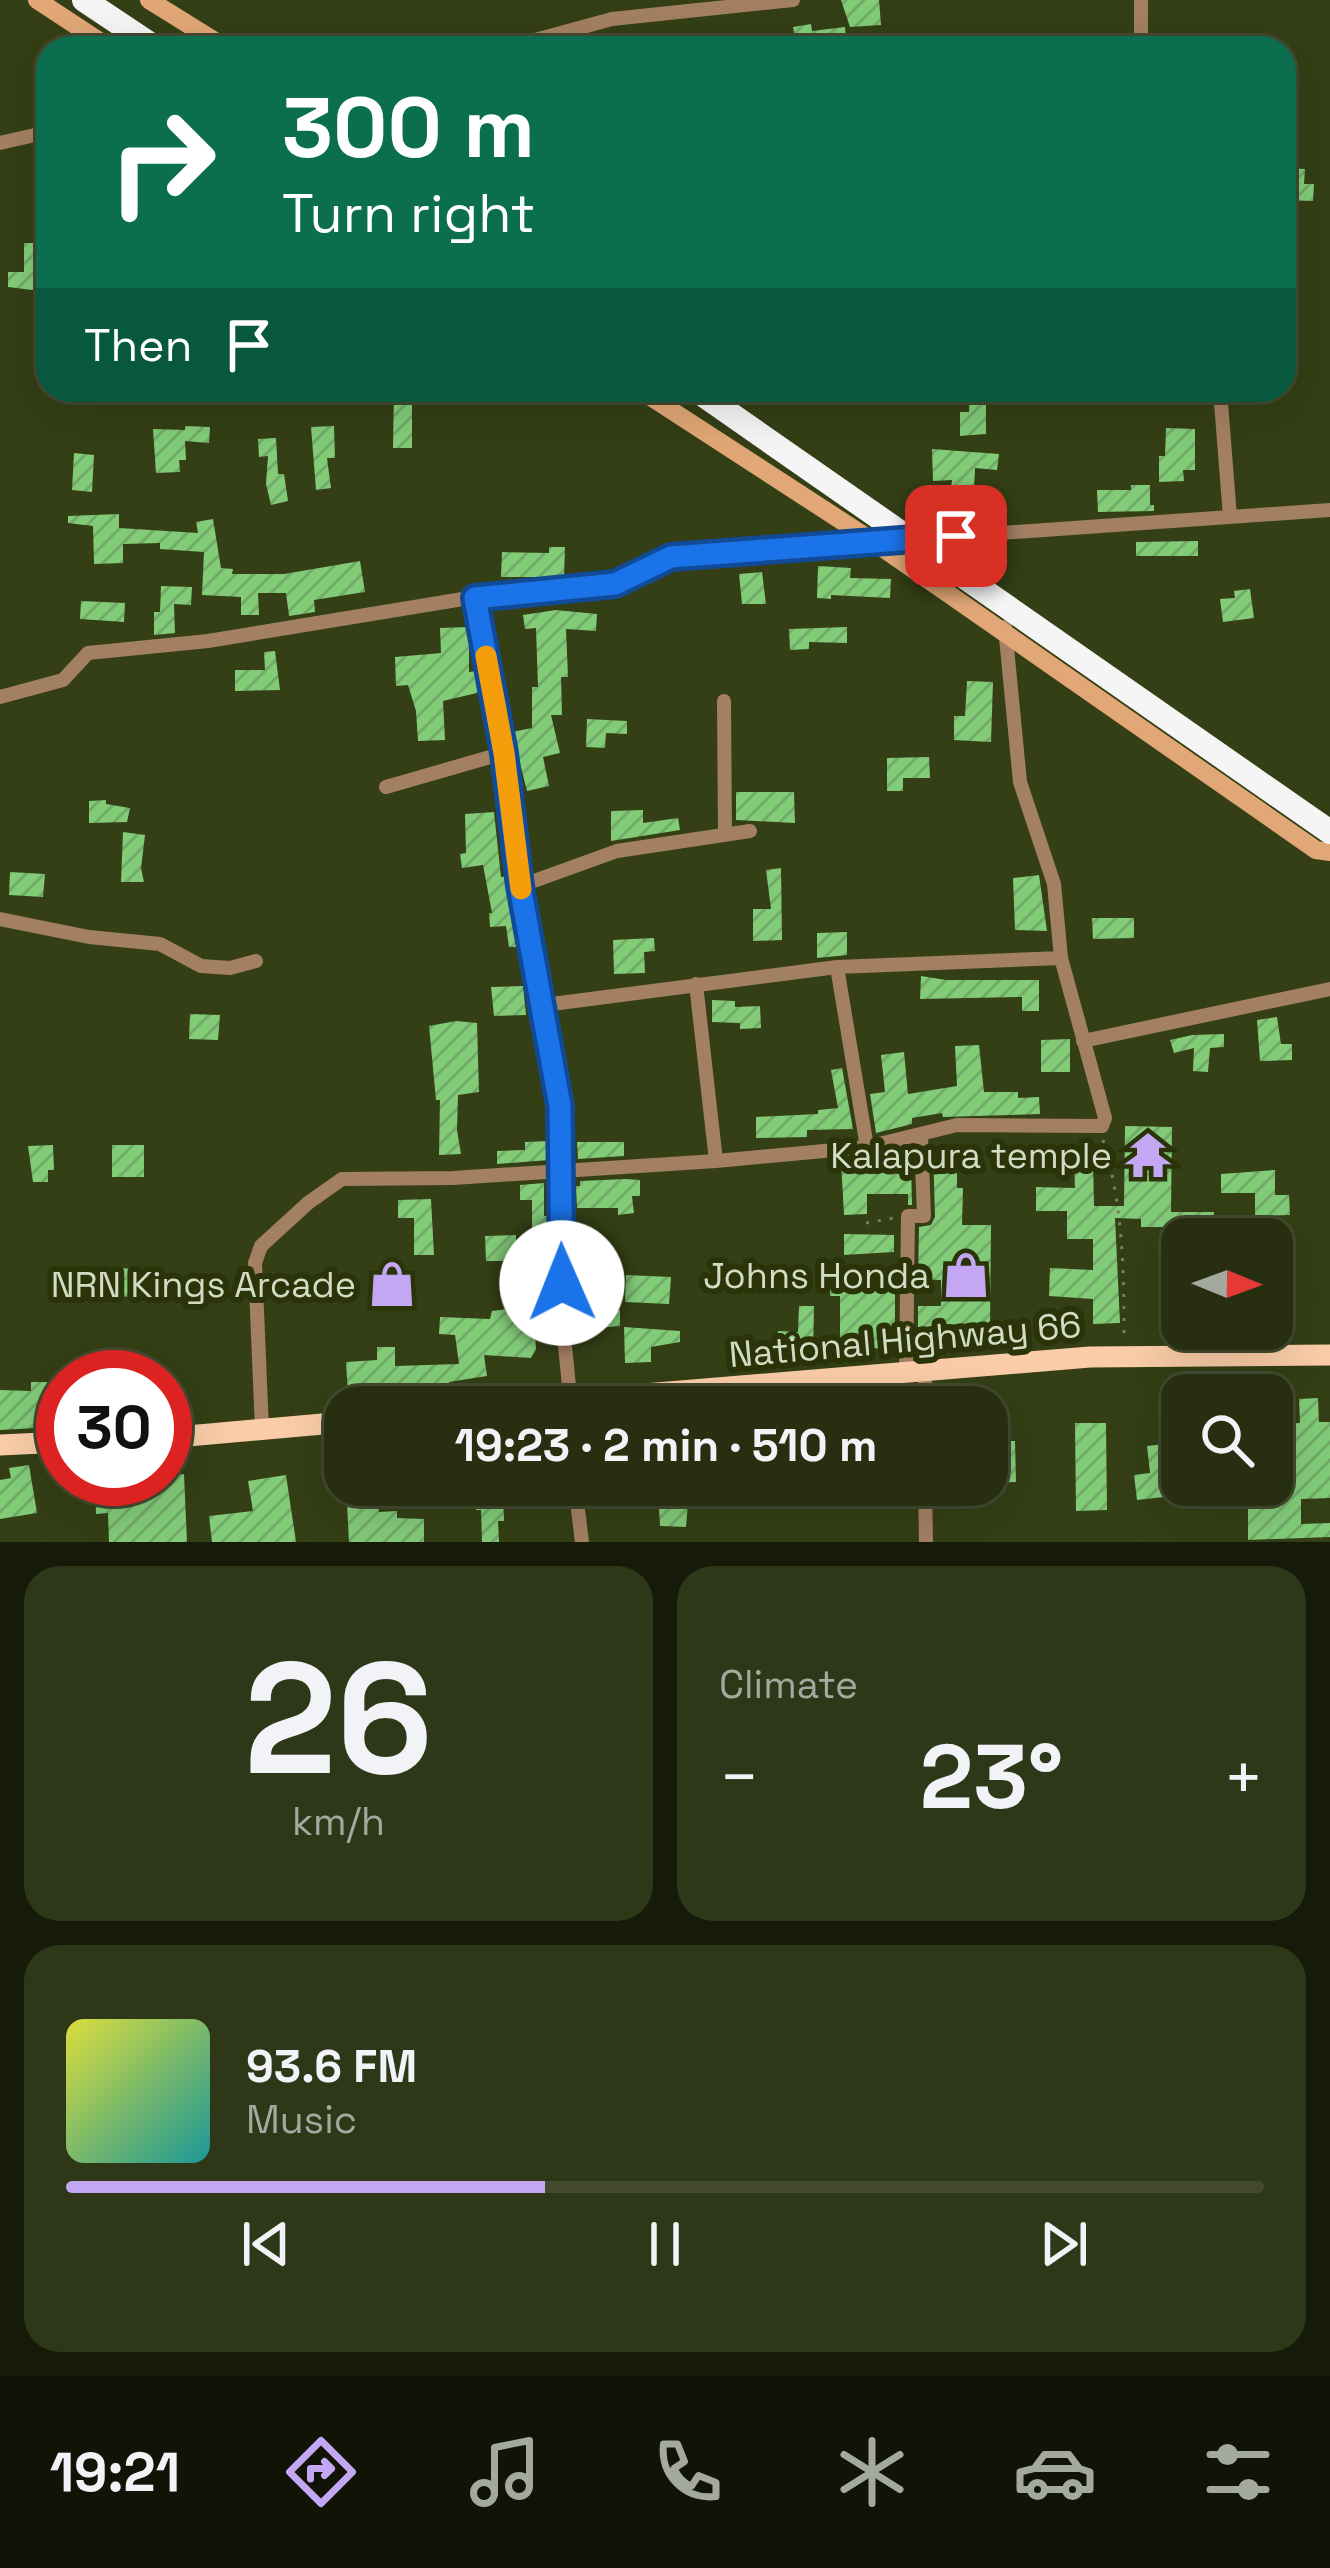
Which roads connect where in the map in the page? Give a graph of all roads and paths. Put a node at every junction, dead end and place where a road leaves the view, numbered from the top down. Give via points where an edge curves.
1 (37, 0) edge
2 (84, 0) edge
3 (149, 0) edge
4 (793, 0) edge
5 (1141, 0) edge
6 (92, 36) edge
7 (138, 36) edge
8 (207, 36) edge
9 (551, 36) edge
10 (1141, 36) edge
11 (36, 134) edge
12 (0, 142) edge
13 (658, 402) edge
14 (713, 402) edge
15 (1221, 402) edge
16 (1330, 510) edge
17 (1231, 518) junction
18 (911, 539) junction
19 (874, 542) junction
20 (475, 598) junction
21 (1003, 604) junction
22 (1006, 634) junction
23 (0, 698) edge
24 (724, 701) dead end
25 (504, 753) junction
26 (386, 787) dead end
27 (750, 831) dead end
28 (1330, 832) edge
29 (724, 834) junction
30 (1330, 852) edge
31 (520, 886) junction
32 (0, 919) edge
33 (1061, 958) junction
34 (256, 961) dead end
35 (837, 968) junction
36 (696, 985) junction
37 (1330, 988) edge
38 (544, 1005) junction
39 (1083, 1040) junction
40 (1098, 1127) junction
41 (921, 1136) junction
42 (867, 1147) junction
43 (716, 1161) junction
44 (558, 1171) junction
45 (908, 1216) junction
46 (866, 1223) dead end
47 (1124, 1355) junction
48 (1330, 1355) edge
49 (916, 1371) junction
50 (569, 1386) edge
51 (749, 1386) edge
52 (920, 1386) edge
53 (324, 1424) edge
54 (262, 1430) junction
55 (192, 1436) edge
56 (36, 1443) edge
57 (0, 1445) edge
58 (578, 1506) edge
59 (925, 1506) edge
60 (582, 1542) edge
61 (926, 1542) edge

1 - 6 street
2 - 7 highway
3 - 8 street
4 - 9 street via 612,20
5 - 10 street
11 - 12 street
13 - 19 street
14 - 18 highway
15 - 17 street
16 - 17 street
17 - 18 street
18 - 19 street
18 - 21 highway
19 - 20 street via 671,557 615,584
19 - 22 street
20 - 23 street via 88,653 63,680
20 - 25 street
21 - 22 street
21 - 28 highway
22 - 30 street via 1316,850
22 - 33 street via 1020,782 1051,868
24 - 29 street
25 - 26 street
25 - 31 street
27 - 29 street
29 - 31 street via 617,851
31 - 38 street
32 - 34 street via 160,944 201,966
33 - 35 street
33 - 39 street
35 - 36 street
35 - 42 street
36 - 38 street
36 - 43 street
37 - 39 street
38 - 44 street via 560,1106
39 - 40 street via 1105,1118
40 - 41 street via 957,1125
40 - 47 path via 1124,1243
41 - 42 street
41 - 45 street via 924,1216
42 - 43 street
43 - 44 street
44 - 50 street
44 - 54 street via 352,1178 308,1203 261,1246 255,1263
45 - 46 path
45 - 49 street
47 - 48 main road, National Highway 66
47 - 49 main road, National Highway 66
49 - 51 main road, National Highway 66
49 - 52 street
53 - 54 main road
54 - 55 main road
56 - 57 main road
58 - 60 street
59 - 61 street

